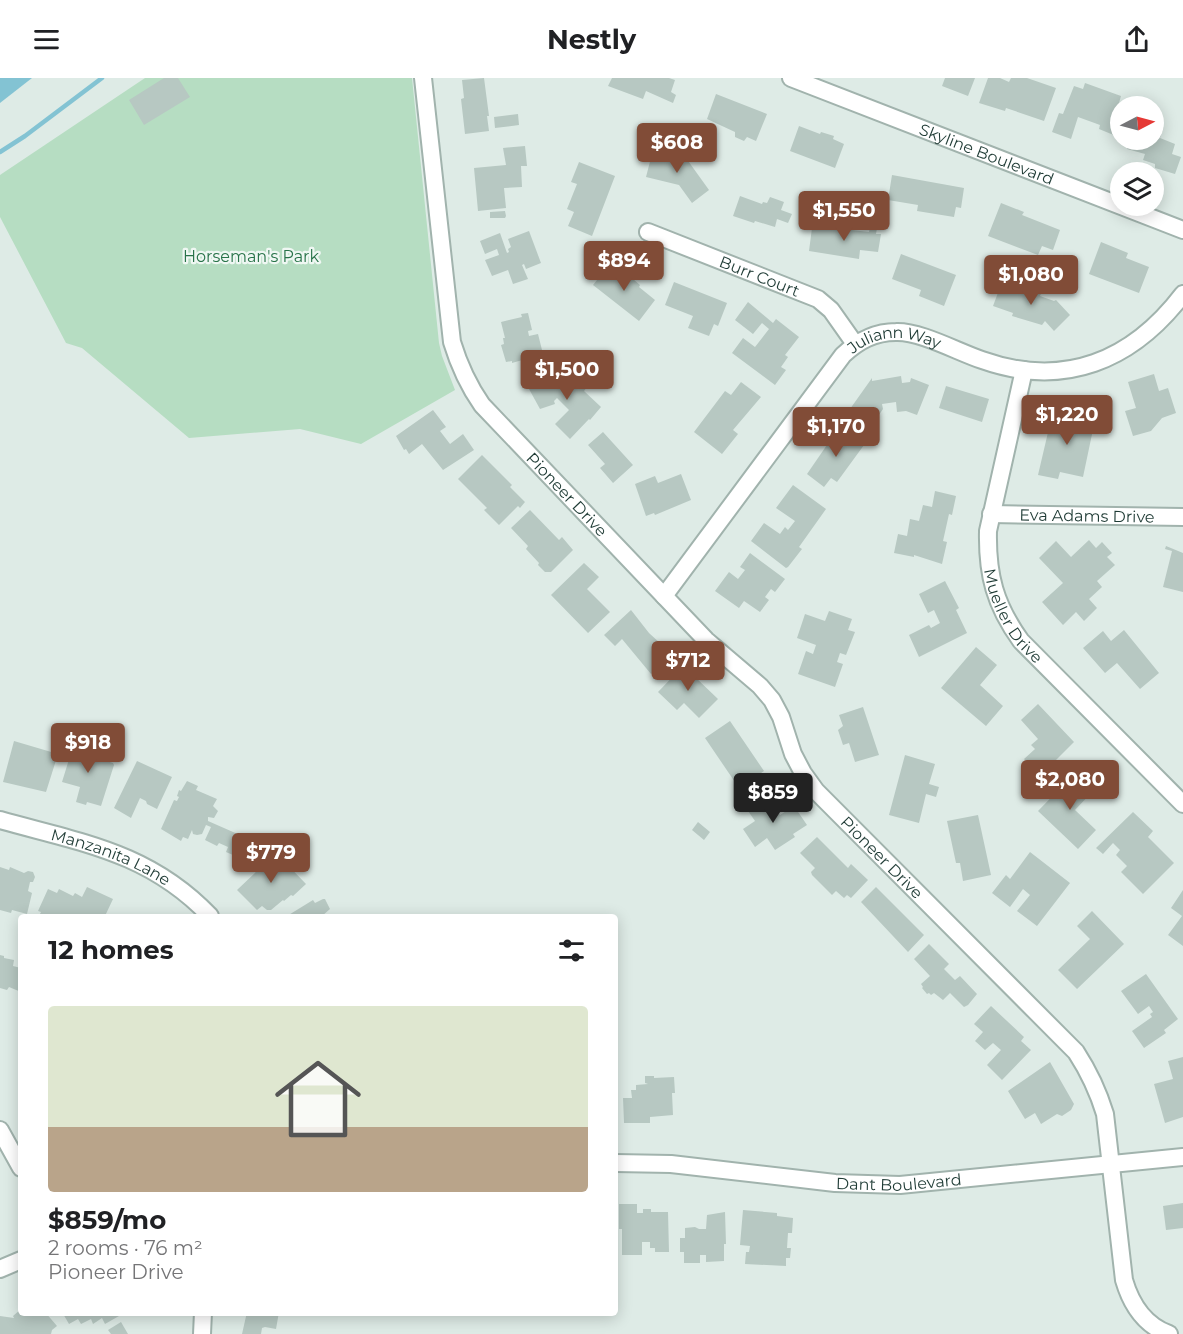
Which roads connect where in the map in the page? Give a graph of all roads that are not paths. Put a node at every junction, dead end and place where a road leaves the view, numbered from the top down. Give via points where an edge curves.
1 (423, 78) edge
2 (791, 78) edge
3 (1183, 230) edge
4 (648, 232) dead end
5 (1183, 294) edge
6 (855, 344) junction
7 (1023, 370) junction
8 (991, 514) junction
9 (1183, 517) edge
10 (664, 596) junction
11 (1183, 804) edge
12 (0, 819) edge
13 (208, 914) edge
14 (0, 1130) edge
15 (1183, 1157) edge
16 (18, 1163) edge
17 (618, 1163) edge
18 (1111, 1164) junction
19 (18, 1261) edge
20 (0, 1269) edge
21 (203, 1316) edge
22 (202, 1334) edge
23 (1169, 1334) edge

1 - 10 street, Pioneer Drive via 452,342 464,376 482,405
2 - 3 street, Skyline Boulevard
4 - 6 street, Burr Court via 818,299 831,310
5 - 7 street, Juliann Way via 1145,336 1120,352 1075,369
6 - 7 street, Juliann Way via 878,334 913,334
6 - 10 street, Juliann Way
7 - 8 street, Mueller Drive
8 - 9 street, Eva Adams Drive
8 - 11 street, Mueller Drive via 987,554 990,578 1008,623 1021,641
10 - 18 street, Pioneer Drive via 772,700 793,754 816,791 1076,1053 1098,1091
12 - 13 street, Manzanita Lane via 142,864 182,890
14 - 16 street
15 - 18 street, Dant Boulevard
17 - 18 street, Dant Boulevard via 681,1165 861,1185 900,1185
18 - 23 street, Pioneer Drive via 1129,1296 1149,1323
19 - 20 street
21 - 22 street

